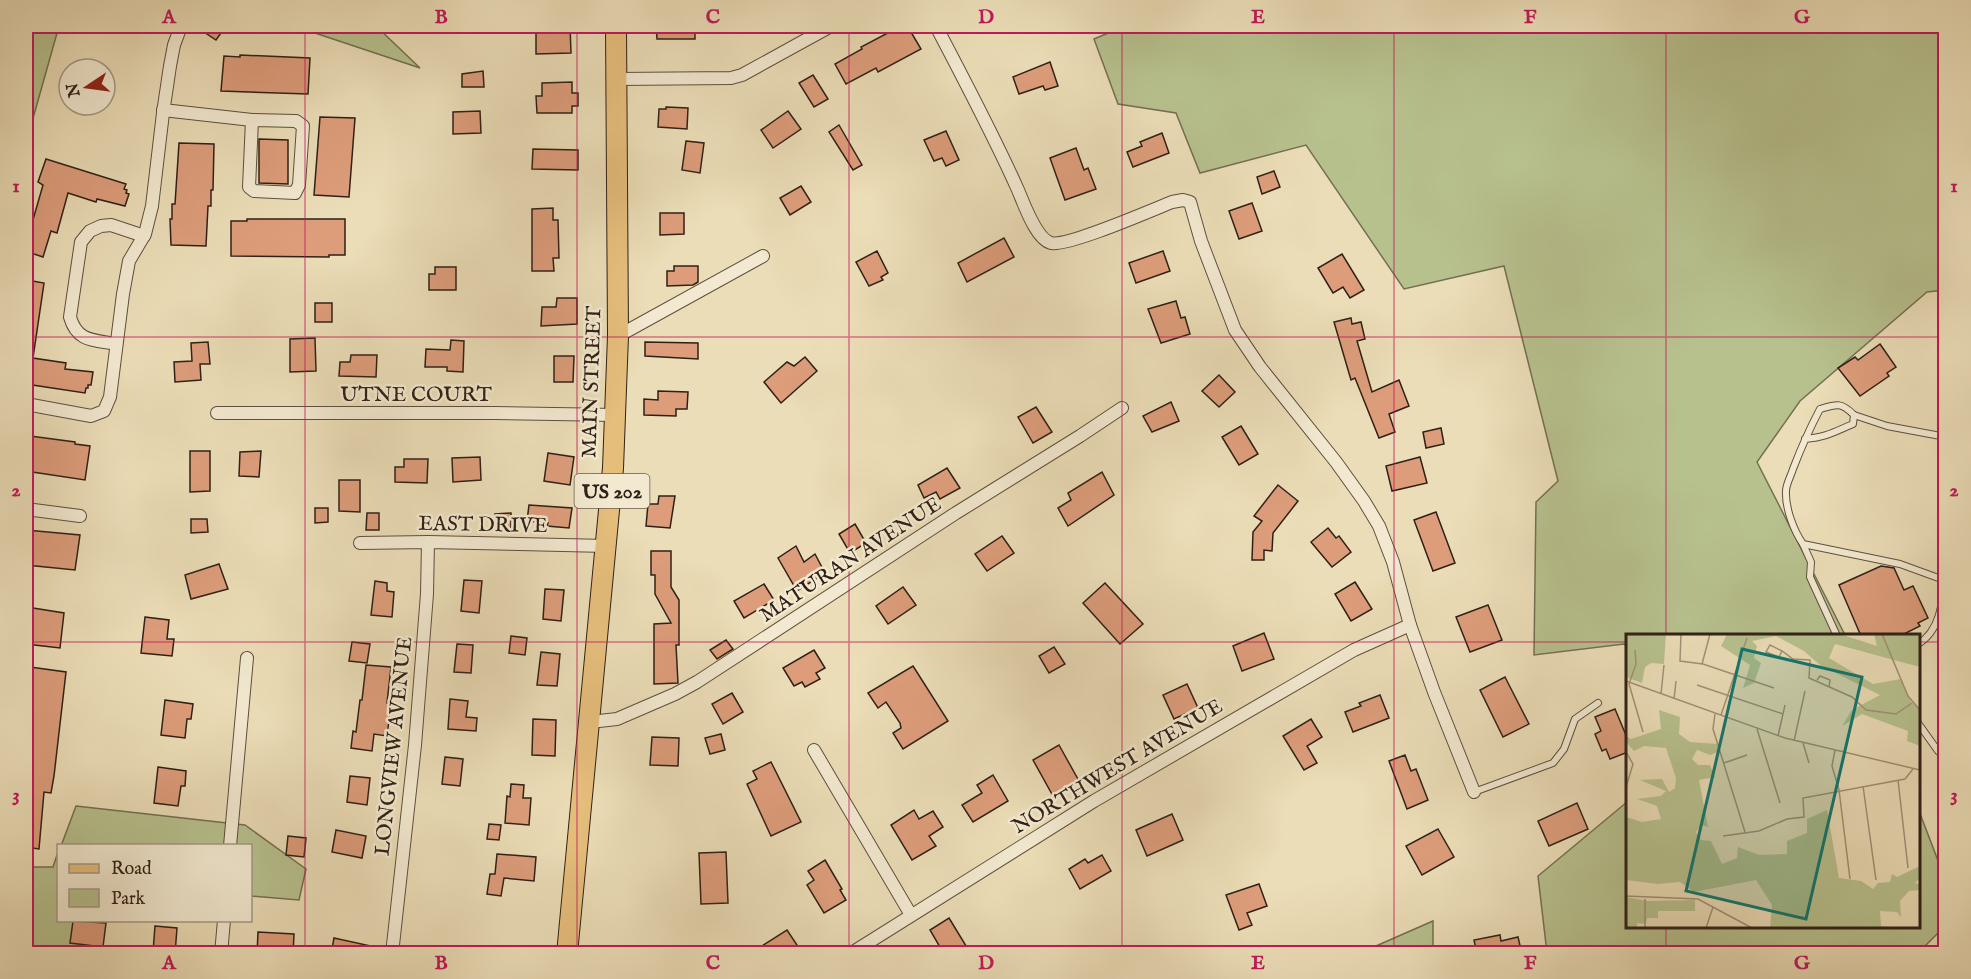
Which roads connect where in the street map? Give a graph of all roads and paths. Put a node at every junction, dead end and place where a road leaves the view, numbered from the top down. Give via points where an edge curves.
1 (181, 26) edge
2 (616, 26) edge
3 (831, 26) edge
4 (936, 26) edge
5 (617, 79) junction
6 (163, 110) junction
7 (252, 120) junction
8 (144, 236) junction
9 (763, 256) dead end
10 (618, 336) junction
11 (116, 344) junction
12 (26, 404) edge
13 (1122, 408) dead end
14 (217, 413) dead end
15 (616, 415) junction
16 (1854, 415) junction
17 (1946, 437) edge
18 (1805, 439) junction
19 (26, 509) edge
20 (80, 516) dead end
21 (428, 542) junction
22 (360, 543) dead end
23 (1803, 544) junction
24 (607, 546) junction
25 (1410, 625) junction
26 (1837, 634) edge
27 (1920, 643) edge
28 (248, 658) dead end
29 (1598, 703) dead end
30 (590, 722) junction
31 (1920, 726) edge
32 (814, 750) dead end
33 (1946, 757) edge
34 (1474, 792) joint
35 (230, 844) edge
36 (911, 915) junction
37 (224, 922) edge
38 (220, 954) edge
39 (392, 954) edge
40 (567, 954) edge
41 (850, 954) edge

1 - 6 street
2 - 5 main road, MAIN STREET / US 202
3 - 5 street via 731,78
4 - 25 street via 1044,240 1054,244 1075,239 1173,202 1190,202 1235,330 1374,517 1393,562
5 - 10 main road, MAIN STREET / US 202
6 - 7 street
6 - 8 street via 152,207
7 - 7 street via 248,183 251,190 297,192 303,126
8 - 11 street via 129,261
8 - 11 street via 111,225 90,231 81,242 70,317 73,328 84,338
9 - 10 street
10 - 15 main road, MAIN STREET / US 202
11 - 12 street via 110,397 104,411 91,416
13 - 30 street, MATURAN AVENUE via 697,682 617,719
14 - 15 street, UTNE COURT
15 - 24 main road, MAIN STREET / US 202
16 - 17 lane via 1887,426
16 - 18 lane via 1853,424 1835,433
16 - 18 lane via 1839,404 1820,409
18 - 23 lane via 1786,489 1789,512
19 - 20 street
21 - 22 street, EAST DRIVE
21 - 24 street, EAST DRIVE
21 - 39 street, LONGVIEW AVENUE via 417,722
23 - 26 lane via 1811,562 1810,577
23 - 27 lane via 1900,564 1944,580 1936,623 1927,639
24 - 30 main road, MAIN STREET / US 202
25 - 34 street
25 - 36 street, NORTHWEST AVENUE via 1354,650 1251,709
28 - 35 street
29 - 34 lane via 1575,719 1564,749 1553,763
30 - 40 main road, MAIN STREET / US 202
31 - 33 lane
32 - 36 street
36 - 41 street, NORTHWEST AVENUE
37 - 38 street

